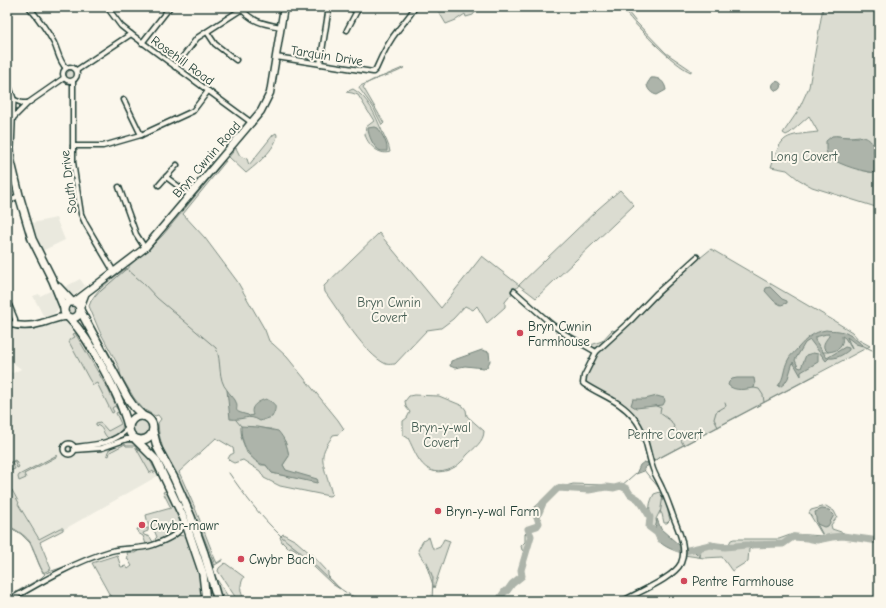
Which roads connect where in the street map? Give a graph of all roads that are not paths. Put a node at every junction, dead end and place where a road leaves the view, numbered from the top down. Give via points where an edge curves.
1 (29, 7) edge
2 (107, 7) edge
3 (170, 7) edge
4 (284, 7) edge
5 (330, 7) edge
6 (348, 7) edge
7 (241, 8) edge
8 (406, 8) dead end
9 (358, 9) edge
10 (413, 9) edge
11 (281, 27) junction
12 (347, 30) dead end
13 (207, 32) junction
14 (131, 34) junction
15 (142, 43) junction
16 (235, 51) dead end
17 (231, 56) junction
18 (276, 57) junction
19 (236, 60) dead end
20 (320, 64) junction
21 (175, 67) junction
22 (66, 68) junction
23 (77, 70) junction
24 (64, 78) junction
25 (73, 81) junction
26 (7, 85) edge
27 (208, 91) junction
28 (12, 99) junction
29 (124, 100) dead end
30 (28, 103) junction
31 (11, 120) junction
32 (252, 123) junction
33 (141, 136) junction
34 (73, 146) junction
35 (9, 162) edge
36 (177, 165) dead end
37 (166, 176) junction
38 (159, 185) dead end
39 (119, 187) dead end
40 (190, 195) junction
41 (20, 196) junction
42 (7, 203) edge
43 (145, 248) junction
44 (697, 257) dead end
45 (114, 272) junction
46 (53, 281) junction
47 (514, 291) dead end
48 (87, 292) junction
49 (7, 300) edge
50 (73, 302) junction
51 (64, 308) junction
52 (80, 309) junction
53 (56, 317) junction
54 (68, 317) junction
55 (7, 323) edge
56 (15, 325) junction
57 (596, 352) junction
58 (142, 416) junction
59 (128, 427) junction
60 (153, 431) junction
61 (135, 439) junction
62 (184, 518) junction
63 (178, 532) junction
64 (191, 537) junction
65 (8, 601) edge
66 (206, 601) edge
67 (218, 601) edge
68 (623, 601) edge

1 - 22 street via 46,29
2 - 14 street, Rosehill Road via 121,26
3 - 15 street
4 - 11 street, Bryn Cwnin Road
5 - 20 street
6 - 9 street
7 - 11 street via 247,16 257,22
7 - 13 street
8 - 10 street
9 - 12 street
10 - 20 street, Tarquin Drive via 390,42 376,71 367,72
11 - 18 street, Bryn Cwnin Road
13 - 17 street via 215,44
13 - 21 street via 197,38
14 - 15 street, Rosehill Road
14 - 23 street
15 - 21 street, Rosehill Road
16 - 17 street
17 - 19 street
18 - 20 street, Tarquin Drive
18 - 32 street, Bryn Cwnin Road via 270,93
21 - 27 street, Rosehill Road
22 - 23 street via 73,67
22 - 24 street via 63,72
23 - 25 street via 77,77
24 - 25 street
24 - 30 street
25 - 34 street, South Drive
26 - 28 main road
27 - 32 street, Rosehill Road
27 - 33 street via 193,111
28 - 30 street
28 - 31 main road
29 - 33 street
30 - 31 street
31 - 35 main road
32 - 40 street, Bryn Cwnin Road
33 - 34 street via 103,146
34 - 45 street, South Drive via 84,224
35 - 41 main road
36 - 37 street
37 - 38 street
37 - 40 street
39 - 43 street via 136,234
40 - 43 street, Bryn Cwnin Road
41 - 42 street
41 - 46 main road via 32,239
43 - 45 street, Bryn Cwnin Road
44 - 57 street
45 - 48 street, Bryn Cwnin Road
46 - 50 main road
46 - 51 main road
47 - 57 street via 550,323
48 - 50 street, Bryn Cwnin Road
48 - 52 street, Bryn Cwnin Road
49 - 56 street
50 - 51 main road via 67,303
50 - 52 main road via 78,304
51 - 53 street
51 - 54 main road via 64,313
52 - 54 main road via 76,317
52 - 58 main road via 127,397
53 - 54 street
53 - 56 street via 34,326
54 - 59 main road via 83,333 114,387
55 - 56 street
57 - 68 street via 583,383 617,402 636,420 643,433 651,462 682,543 678,567 670,575
58 - 59 main road via 131,420
58 - 60 main road via 147,417 152,423
59 - 61 main road
59 - 61 street via 122,435 109,441 74,448 102,448
60 - 61 main road via 142,441
60 - 67 main road via 157,447 191,517
61 - 62 main road via 156,460
62 - 63 street via 184,524
62 - 64 main road
63 - 64 street
63 - 65 street via 154,545 116,550 93,558
64 - 66 main road via 203,574

